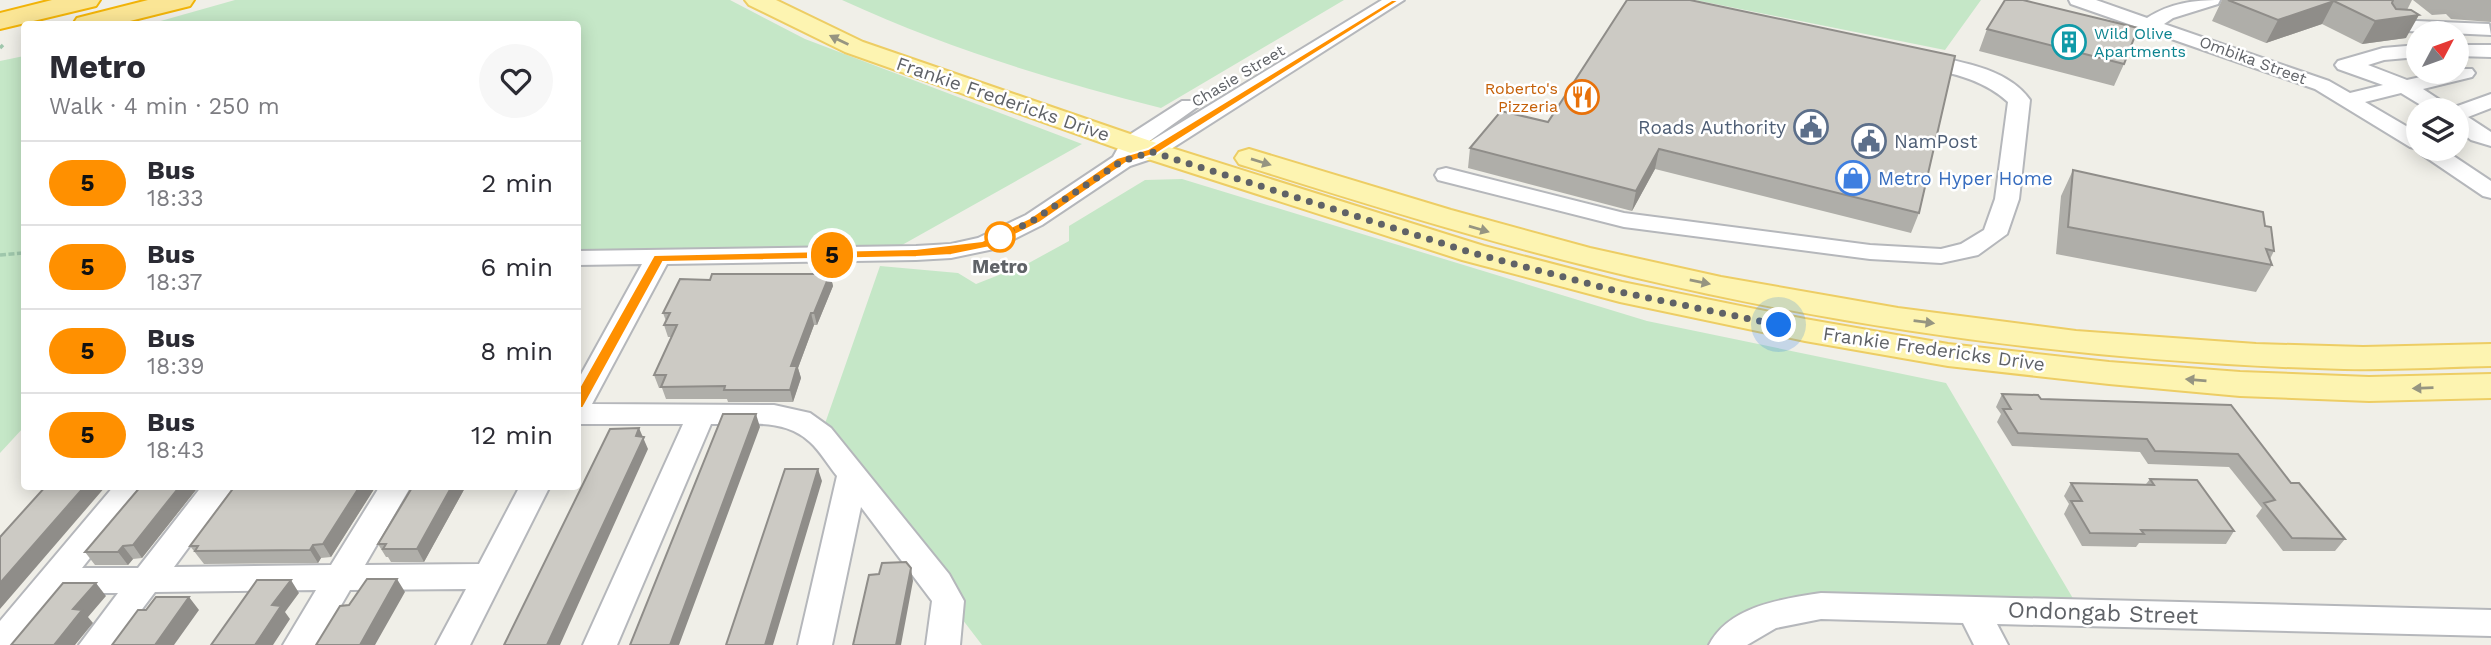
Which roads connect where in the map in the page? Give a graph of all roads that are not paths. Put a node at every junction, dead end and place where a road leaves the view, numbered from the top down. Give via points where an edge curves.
1 (86, 0) edge
2 (180, 0) edge
3 (757, 0) edge
4 (805, 0) edge
5 (1363, 0) edge
6 (1395, 0) edge
7 (2078, 0) edge
8 (2211, 0) edge
9 (2408, 8) edge
10 (44, 21) edge
11 (99, 21) edge
12 (2423, 21) edge
13 (2151, 24) junction
14 (2392, 26) edge
15 (2406, 27) edge
16 (2469, 30) edge
17 (2489, 30) edge
18 (2469, 50) edge
19 (2491, 51) edge
20 (2406, 52) edge
21 (1907, 57) edge
22 (2407, 84) edge
23 (2402, 85) junction
24 (2424, 98) edge
25 (2349, 99) junction
26 (2491, 100) edge
27 (2469, 111) edge
28 (2469, 127) edge
29 (2406, 135) edge
30 (2491, 139) edge
31 (1146, 144) junction
32 (2446, 161) edge
33 (1446, 175) dead end
34 (2491, 191) edge
35 (581, 258) edge
36 (658, 258) junction
37 (2491, 355) edge
38 (2491, 386) edge
39 (581, 399) edge
40 (581, 414) edge
41 (702, 415) junction
42 (852, 476) junction
43 (129, 490) edge
44 (216, 490) edge
45 (394, 490) edge
46 (533, 490) edge
47 (489, 576) junction
48 (341, 578) junction
49 (145, 580) junction
50 (54, 581) junction
51 (1973, 609) junction
52 (2491, 623) edge
53 (0, 645) edge
54 (96, 645) edge
55 (300, 645) edge
56 (453, 645) edge
57 (600, 645) edge
58 (815, 645) edge
59 (943, 645) edge
60 (1726, 645) edge
61 (1992, 645) edge

1 - 10 highway
2 - 11 highway
31 -> 3 main road, Frankie Fredericks Drive via 854,47
4 - 31 main road, Frankie Fredericks Drive via 880,36
5 - 31 street, Chasie Street
6 - 31 street, Chasie Street
7 - 13 street, Ombika Street
8 - 13 street
9 - 12 street
13 - 25 street, Ombika Street via 2291,72
14 - 15 street
16 - 17 street
18 - 19 street
20 - 23 street via 2340,66
21 - 33 street via 1975,72 2004,85 2019,100 2007,199 1995,234 1969,250 1941,256 1870,252 1624,220
22 - 23 street
23 - 24 street
23 - 25 street
25 - 29 street, Ombika Street
26 - 27 street
28 - 30 street
31 - 36 street, Chasie Street via 1034,220 985,244 916,253
31 -> 37 main road, Frankie Fredericks Drive via 1635,268 1906,320 2215,352 2346,358
38 -> 31 main road, Frankie Fredericks Drive via 2369,389 2240,384 1922,351 1620,292 1473,253
32 - 34 street
35 - 36 street, Chasie Street
36 - 39 street
40 - 41 street
41 - 42 street via 800,419 821,435
41 - 57 street
42 - 58 street
42 - 59 street via 948,601
43 - 50 street
44 - 49 street
45 - 48 street
46 - 47 street
47 - 48 street
47 - 56 street
48 - 49 street
48 - 55 street
49 - 50 street
49 - 54 street
50 - 53 street
51 - 52 street, Ondongab Street
51 - 60 street, Ondongab Street via 1821,606 1768,616 1736,633
51 - 61 street

